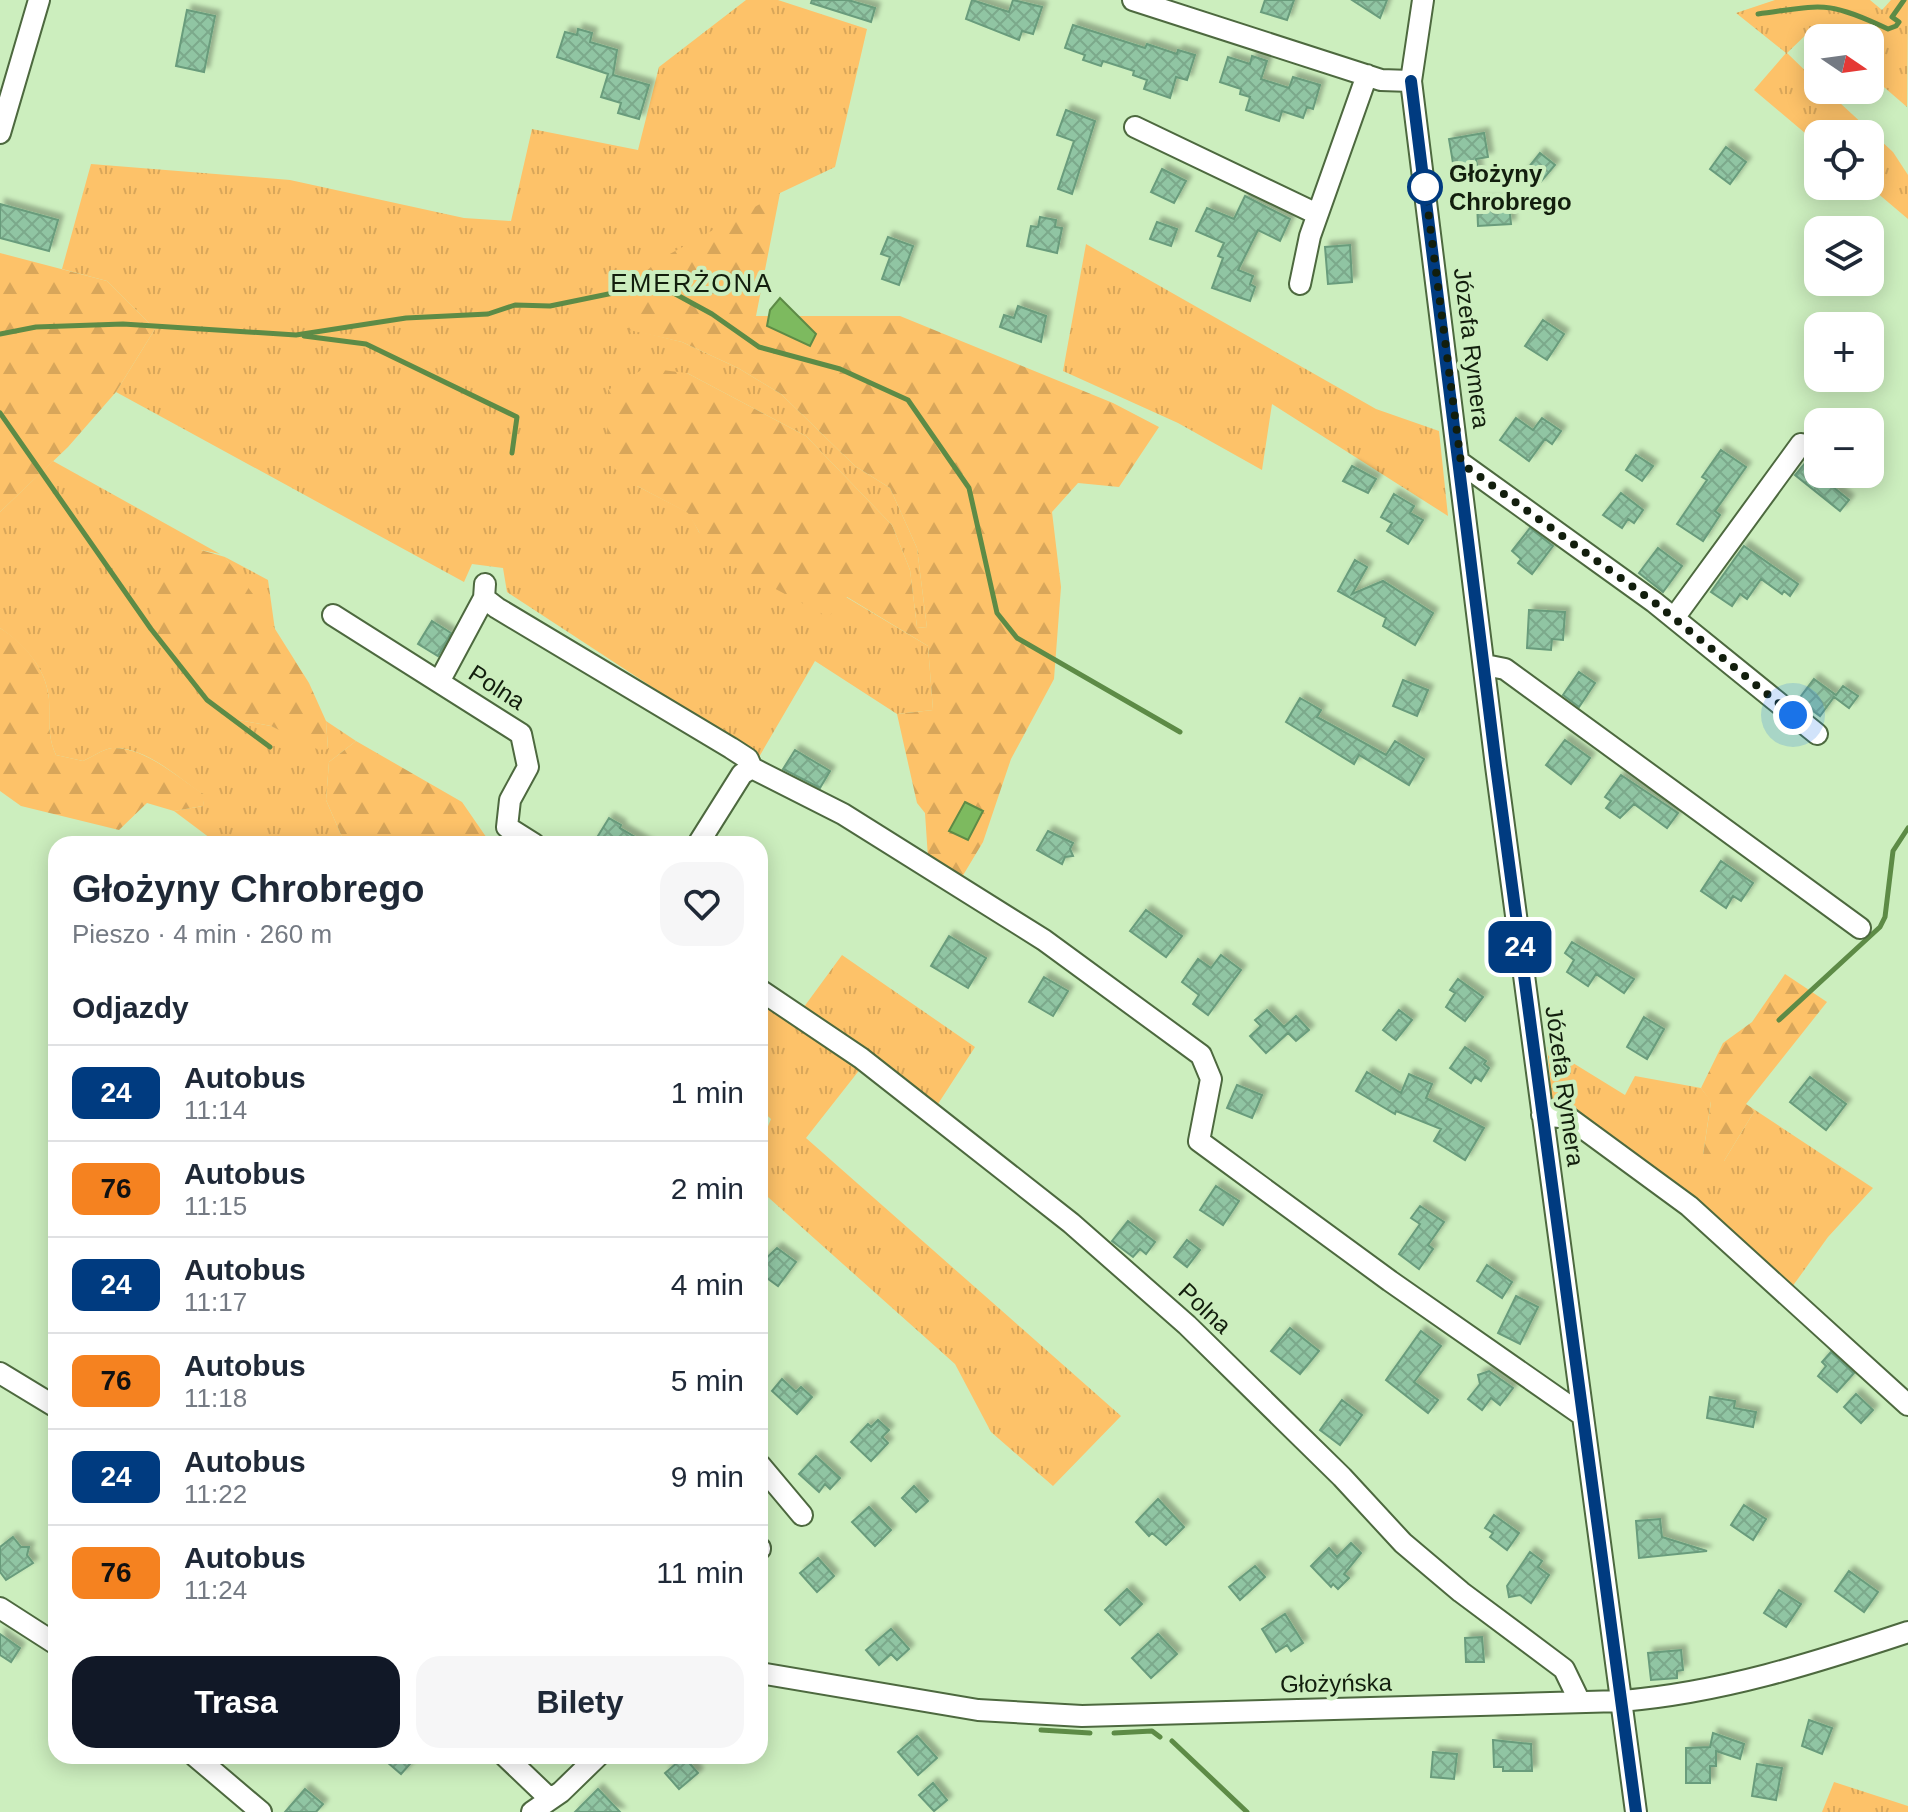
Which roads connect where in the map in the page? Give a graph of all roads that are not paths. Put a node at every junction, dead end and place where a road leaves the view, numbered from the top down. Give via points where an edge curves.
1 (39, 0) edge
2 (1133, 0) edge
3 (1423, 0) edge
4 (1367, 75) junction
5 (1411, 81) junction
6 (1135, 127) dead end
7 (0, 133) edge
8 (1317, 214) junction
9 (1300, 284) dead end
10 (1801, 444) dead end
11 (1461, 463) junction
12 (333, 615) dead end
13 (1674, 618) junction
14 (1485, 665) junction
15 (440, 680) junction
16 (1817, 734) dead end
17 (752, 768) junction
18 (521, 836) edge
19 (703, 836) edge
20 (1860, 928) dead end
21 (768, 995) edge
22 (1542, 1115) junction
23 (0, 1373) edge
24 (48, 1402) edge
25 (1908, 1405) edge
26 (1582, 1415) junction
27 (768, 1475) edge
28 (802, 1515) dead end
29 (0, 1608) edge
30 (1908, 1632) edge
31 (48, 1639) edge
32 (768, 1674) edge
33 (1579, 1700) junction
34 (1621, 1701) junction
35 (204, 1764) edge
36 (513, 1764) edge
37 (589, 1764) edge
38 (550, 1799) junction
39 (261, 1812) edge
40 (532, 1812) edge
41 (1636, 1812) edge

1 - 7 street
2 - 4 street
3 - 5 street, Józefa Rymera
4 - 5 street
4 - 8 street
5 - 11 street, Józefa Rymera
6 - 8 street
8 - 9 street
10 - 13 street
11 - 13 street
11 - 14 street, Józefa Rymera
12 - 15 street, Polna
13 - 16 street
14 - 20 street via 1505,669
14 - 22 street, Józefa Rymera
15 - 17 street via 484,591 748,759
15 - 18 street, Polna via 521,734 528,767 510,800 507,827
17 - 19 street via 742,774
17 - 26 street via 843,814 1044,940 1201,1055 1211,1079 1199,1141
21 - 33 street, Polna via 861,1058 1081,1232 1187,1325 1403,1543 1564,1669
22 - 25 street via 1569,1118 1689,1206
22 - 26 street, Józefa Rymera
23 - 24 street
26 - 34 street, Józefa Rymera
27 - 28 street
29 - 31 street
30 - 34 street, Głożyńska via 1789,1671
32 - 33 street, Głożyńska via 978,1710 1082,1716
33 - 34 street, Głożyńska
34 - 41 street, Józefa Rymera
35 - 39 street
36 - 38 street
37 - 38 street
38 - 40 street

